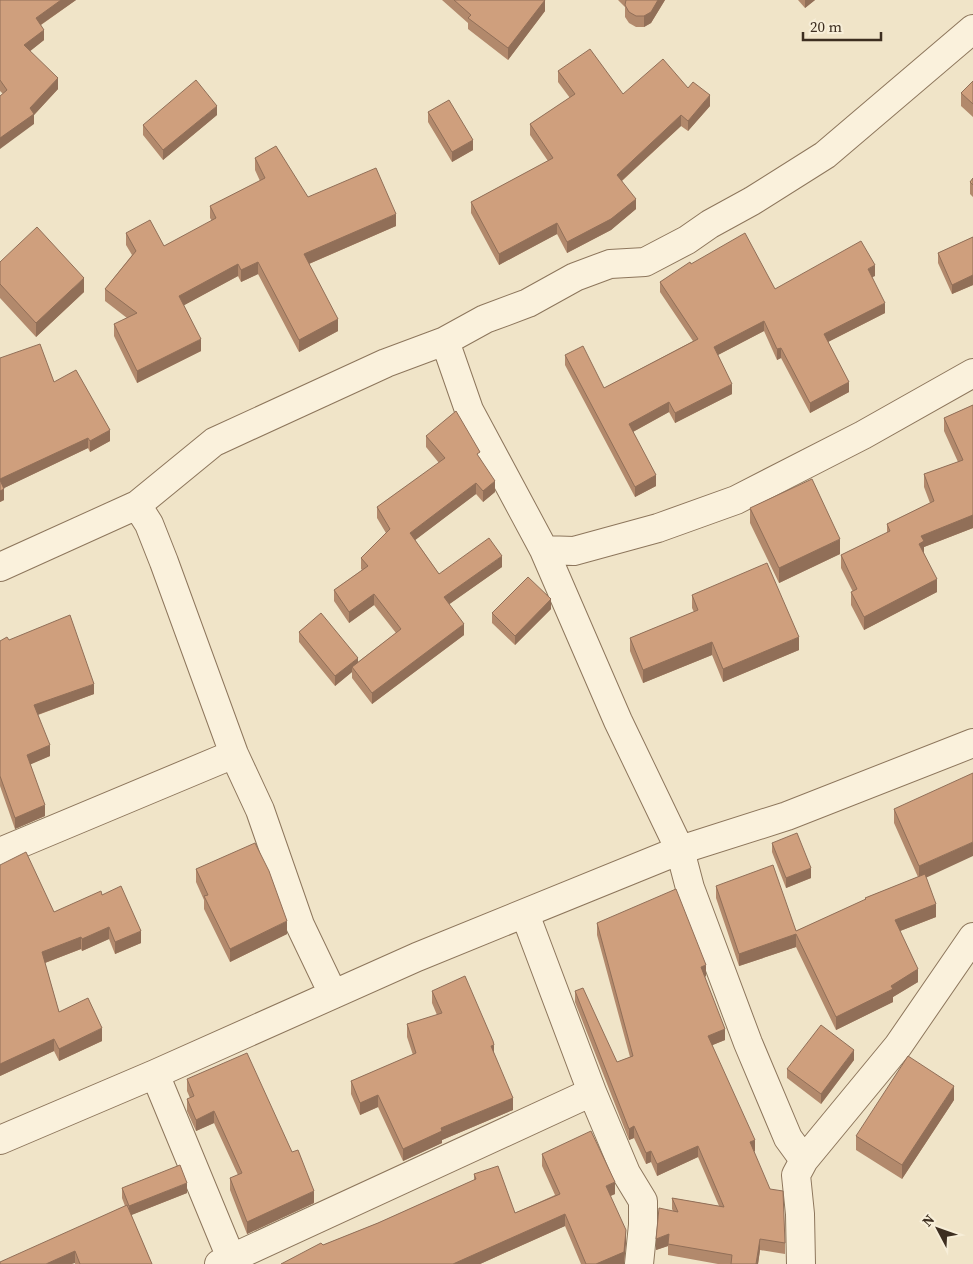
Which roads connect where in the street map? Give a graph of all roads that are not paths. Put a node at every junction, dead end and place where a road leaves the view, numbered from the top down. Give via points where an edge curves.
1 (973, 29) edge
2 (445, 341) junction
3 (973, 373) edge
4 (137, 505) junction
5 (544, 550) junction
6 (0, 567) edge
7 (973, 743) edge
8 (234, 754) junction
9 (680, 850) junction
10 (0, 852) edge
11 (525, 914) junction
12 (973, 937) edge
13 (333, 994) junction
14 (155, 1074) junction
15 (592, 1092) junction
16 (0, 1140) edge
17 (804, 1160) junction
18 (225, 1261) edge
19 (639, 1264) edge
20 (801, 1264) edge

1 - 2 street via 825,155 688,240 646,262 610,264 575,277
2 - 4 street via 386,363 214,442
2 - 5 street via 470,410
3 - 5 street via 863,435 736,500 658,528 574,551
4 - 6 street
4 - 8 street via 149,524 164,562
5 - 9 street via 618,721
7 - 9 street via 787,816
8 - 10 street
8 - 13 street via 260,810 300,926
9 - 11 street
9 - 17 street via 690,888 748,1043 788,1138
11 - 13 street
11 - 15 street
12 - 17 street via 898,1046
13 - 14 street
14 - 16 street
14 - 18 street
15 - 18 street
15 - 19 street via 626,1172 643,1201 644,1225
17 - 20 street via 796,1175

